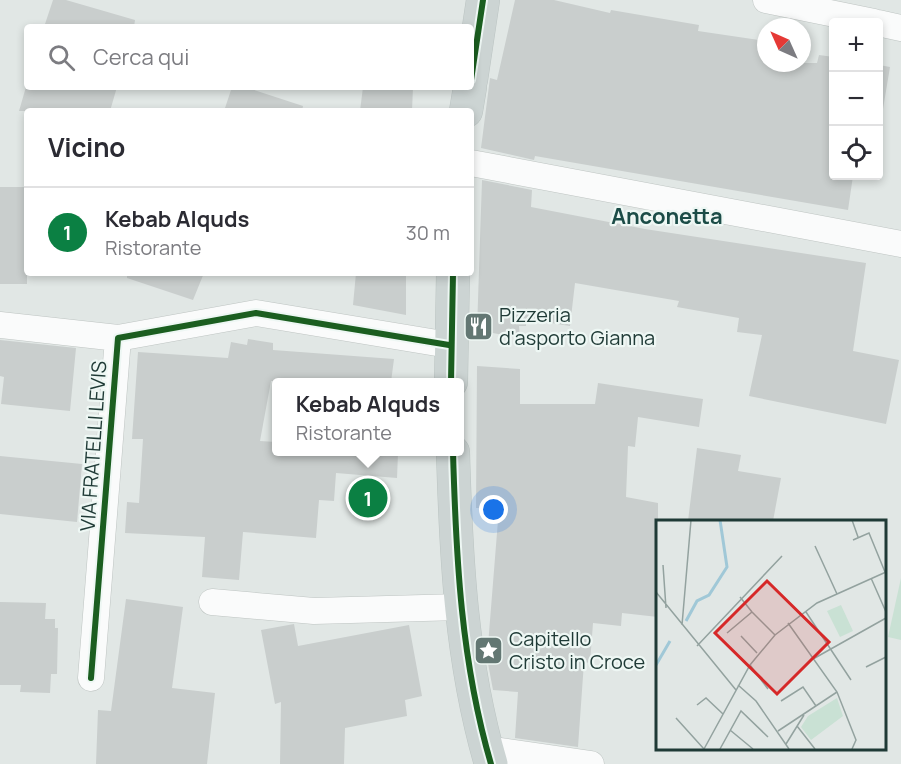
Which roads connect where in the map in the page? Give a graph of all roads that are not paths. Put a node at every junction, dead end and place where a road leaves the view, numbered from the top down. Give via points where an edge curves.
1 (483, 0) edge
2 (766, 0) edge
3 (854, 18) edge
4 (883, 24) edge
5 (901, 28) edge
6 (474, 60) edge
7 (470, 90) edge
8 (466, 108) edge
9 (474, 164) edge
10 (901, 244) edge
11 (453, 276) edge
12 (0, 325) edge
13 (117, 338) junction
14 (449, 345) junction
15 (450, 378) edge
16 (453, 456) edge
17 (212, 602) dead end
18 (460, 607) junction
19 (91, 678) dead end
20 (489, 756) edge
21 (591, 764) edge

1 - 6 main road
2 - 3 street
4 - 5 street
7 - 8 main road
9 - 10 street
11 - 14 main road
12 - 13 street, VIA FRATELLI LEVIS
13 - 14 street, VIA FRATELLI LEVIS via 256,313
13 - 19 street, VIA FRATELLI LEVIS
14 - 15 main road
16 - 18 main road
17 - 18 street via 314,611
18 - 20 main road
20 - 21 street

